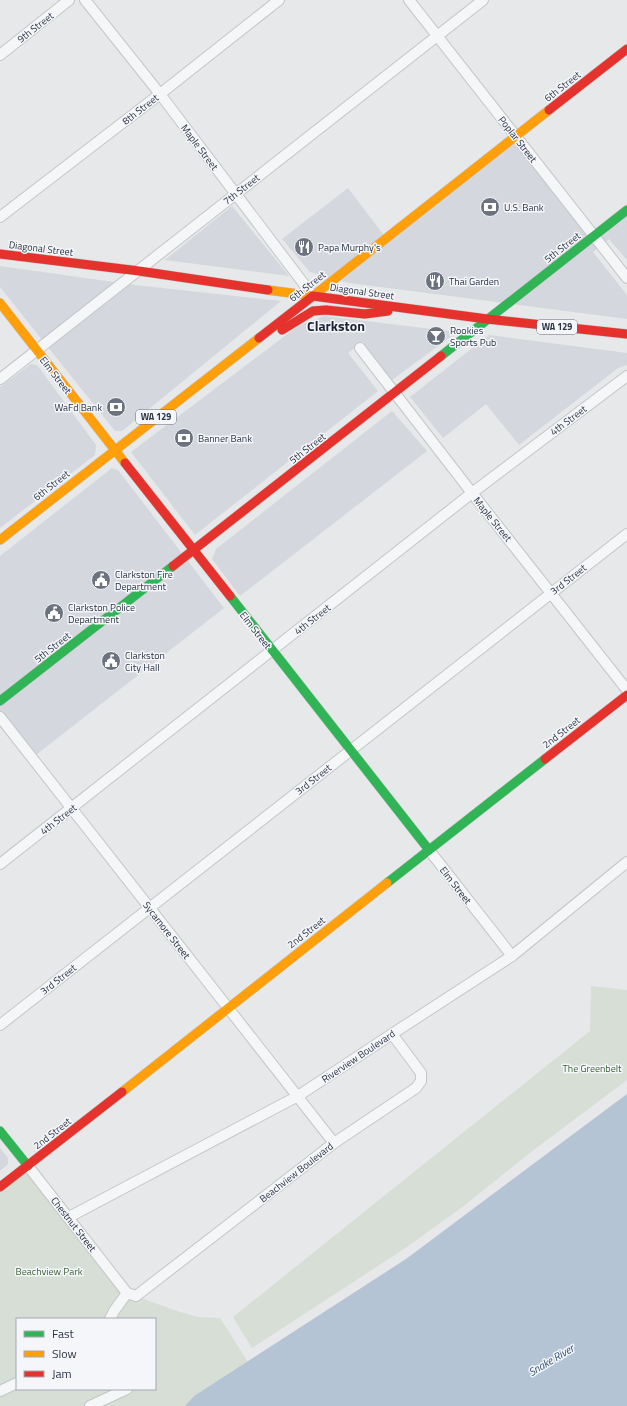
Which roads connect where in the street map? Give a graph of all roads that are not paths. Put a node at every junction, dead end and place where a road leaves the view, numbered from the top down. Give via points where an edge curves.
1 (69, 0) edge
2 (85, 0) edge
3 (278, 0) edge
4 (409, 0) edge
5 (483, 0) edge
6 (437, 36) junction
7 (627, 49) edge
8 (0, 55) edge
9 (160, 94) junction
10 (515, 136) junction
11 (236, 194) junction
12 (627, 210) edge
13 (0, 216) edge
14 (595, 235) junction
15 (0, 254) edge
16 (139, 271) junction
17 (627, 278) edge
18 (313, 296) junction
19 (0, 303) edge
20 (404, 308) junction
21 (487, 320) junction
22 (268, 330) junction
23 (627, 334) edge
24 (360, 348) dead end
25 (37, 350) junction
26 (627, 376) edge
27 (0, 379) edge
28 (395, 393) junction
29 (115, 449) junction
30 (472, 493) junction
31 (627, 534) edge
32 (0, 540) edge
33 (194, 550) junction
34 (552, 593) junction
35 (272, 651) junction
36 (627, 690) edge
37 (627, 695) edge
38 (0, 701) edge
39 (0, 717) edge
40 (350, 750) junction
41 (71, 809) junction
42 (428, 850) junction
43 (627, 862) edge
44 (0, 864) edge
45 (149, 908) junction
46 (512, 956) junction
47 (228, 1008) junction
48 (0, 1025) edge
49 (392, 1034) junction
50 (298, 1096) junction
51 (0, 1131) edge
52 (334, 1143) junction
53 (28, 1166) junction
54 (0, 1188) edge
55 (69, 1217) junction
56 (127, 1293) junction
57 (110, 1318) edge
58 (16, 1383) edge
59 (125, 1390) edge
60 (0, 1391) edge
61 (90, 1406) edge

1 - 8 street, 9th Street
2 - 9 street, Maple Street
3 - 9 street, 8th Street
4 - 6 street, Poplar Street
5 - 6 street, 7th Street
6 - 10 street, Poplar Street
6 - 11 street, 7th Street
7 - 10 street, 6th Street
9 - 11 street, Maple Street
9 - 13 street, 8th Street
10 - 14 street, Poplar Street
10 - 18 street, 6th Street
11 - 16 street, 7th Street
11 - 18 street, Maple Street
12 - 14 street, 5th Street
14 - 17 street, Poplar Street
14 - 21 street, 5th Street
15 - 16 street, Diagonal Street
16 - 18 street, Diagonal Street
16 - 25 street, 7th Street
18 - 20 street, Diagonal Street / WA 129
18 - 22 street, 6th Street / WA 129
19 - 25 street, Elm Street
20 - 21 street, Diagonal Street / WA 129
20 - 22 street, WA 129 via 365,314 313,311 281,331 275,333
21 - 23 street, Diagonal Street / WA 129
21 - 28 street, 5th Street
22 - 29 street, 6th Street / WA 129
24 - 28 street, Maple Street
25 - 27 street, 7th Street
25 - 29 street, Elm Street
26 - 30 street, 4th Street
28 - 30 street, Maple Street
28 - 33 street, 5th Street
29 - 32 street, 6th Street / WA 129
29 - 33 street, Elm Street
30 - 34 street, Maple Street
30 - 35 street, 4th Street
31 - 34 street, 3rd Street
33 - 35 street, Elm Street
33 - 38 street, 5th Street
34 - 36 street, Maple Street
34 - 40 street, 3rd Street
35 - 40 street, Elm Street
35 - 41 street, 4th Street
37 - 42 street, 2nd Street
39 - 41 street, Sycamore Street
40 - 42 street, Elm Street
40 - 45 street, 3rd Street
41 - 44 street, 4th Street
41 - 45 street, Sycamore Street
42 - 46 street, Elm Street
42 - 47 street, 2nd Street
43 - 46 street, Riverview Boulevard
45 - 47 street, Sycamore Street
45 - 48 street, 3rd Street
46 - 49 street, Riverview Boulevard
47 - 50 street, Sycamore Street
47 - 53 street, 2nd Street
49 - 50 street, Riverview Boulevard
49 - 52 street, Beachview Boulevard via 421,1073 421,1081 416,1088
50 - 52 street, Sycamore Street
50 - 55 street, Riverview Boulevard
51 - 53 street, Chestnut Street
52 - 56 street, Beachview Boulevard via 136,1296
53 - 54 street, 2nd Street
53 - 55 street, Chestnut Street
55 - 56 street, Chestnut Street
56 - 57 street
58 - 60 street
59 - 61 street

